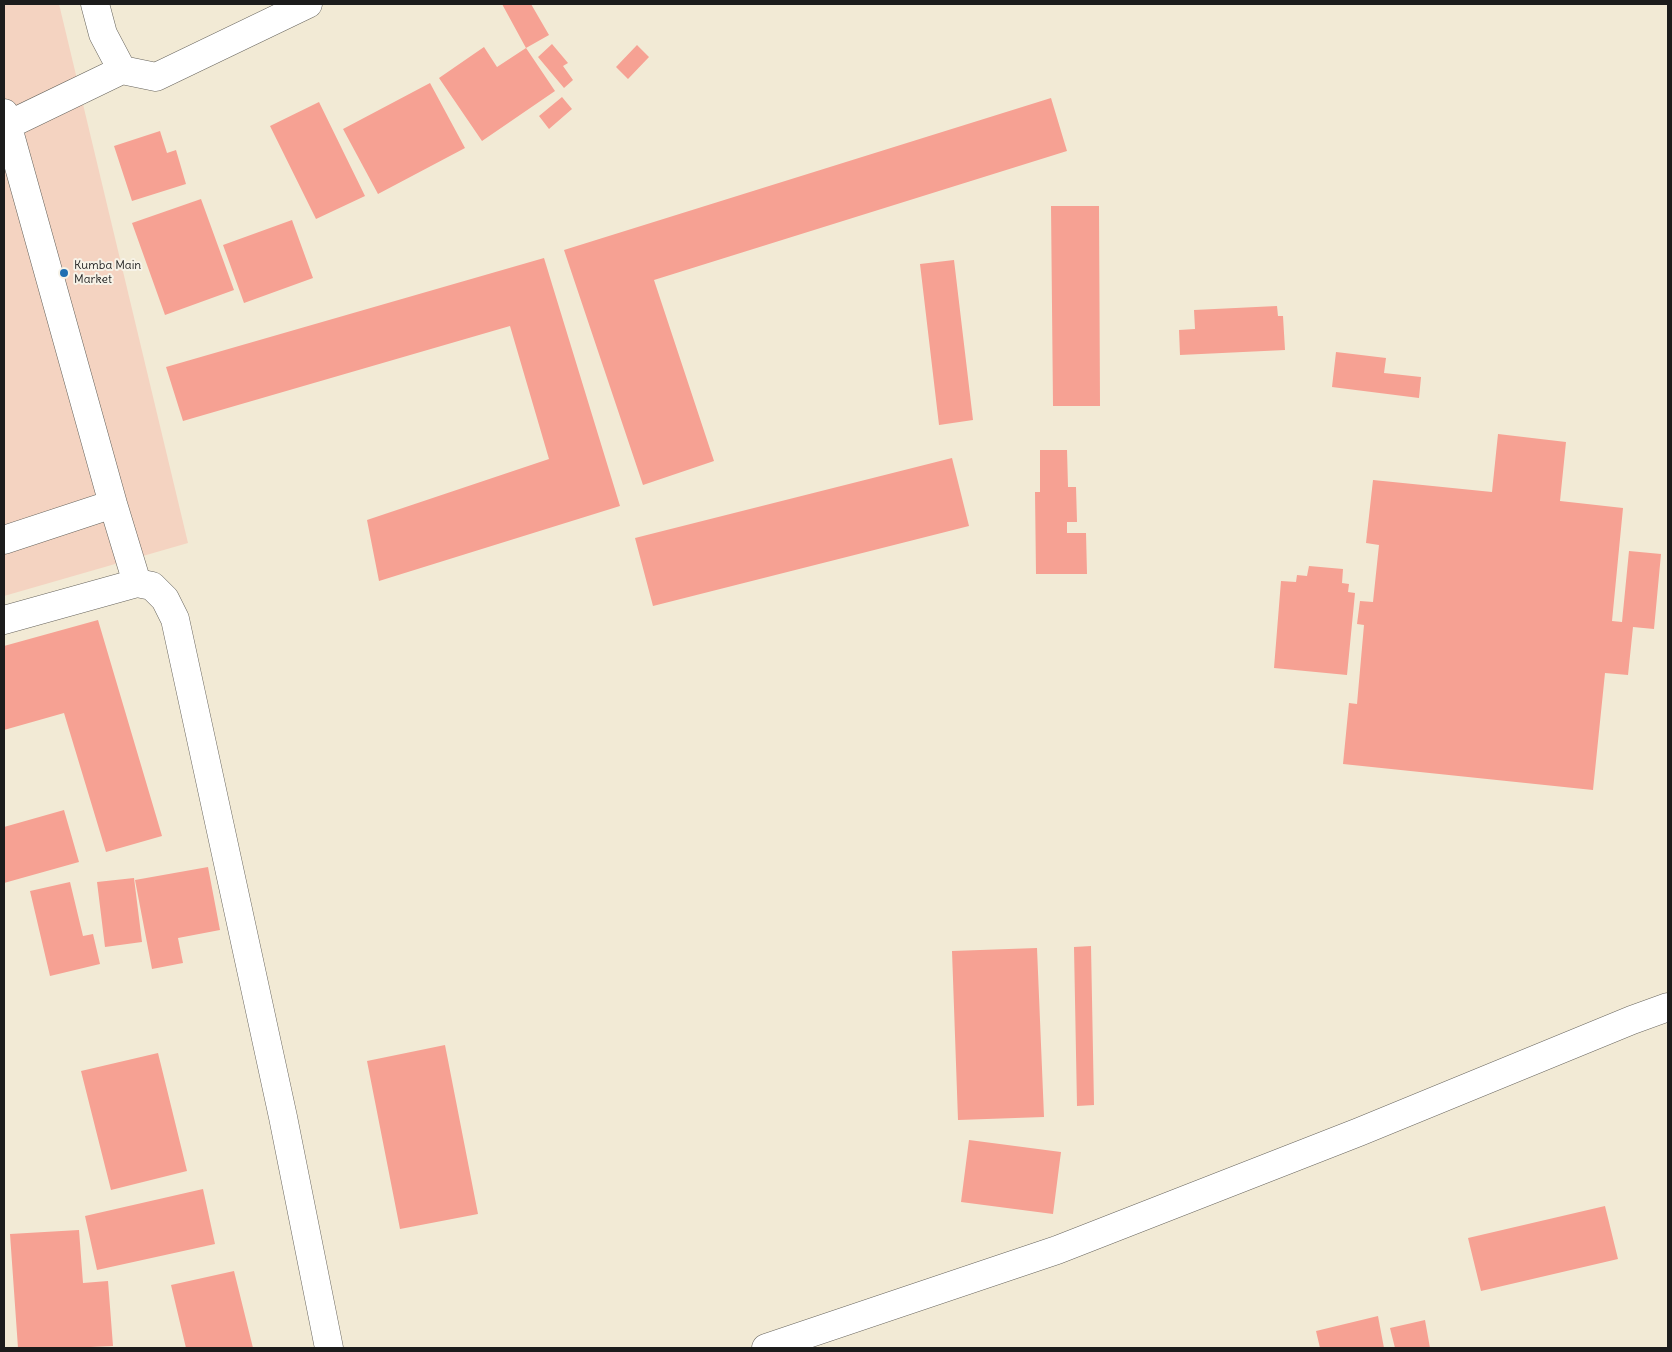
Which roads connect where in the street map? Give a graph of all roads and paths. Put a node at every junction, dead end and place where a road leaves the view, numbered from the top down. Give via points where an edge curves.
1 (95, 4) edge
2 (308, 4) edge
3 (122, 70) junction
4 (5, 122) edge
5 (113, 504) junction
6 (4, 540) edge
7 (137, 583) junction
8 (4, 620) edge
9 (1668, 1007) edge
10 (329, 1348) edge
11 (766, 1348) edge

1 - 3 street via 103,34
2 - 3 street via 156,77
3 - 4 street
4 - 5 street
5 - 6 street
5 - 7 street
7 - 8 street
7 - 10 street via 152,586 165,599 175,619 281,1108
9 - 11 street via 1057,1250

